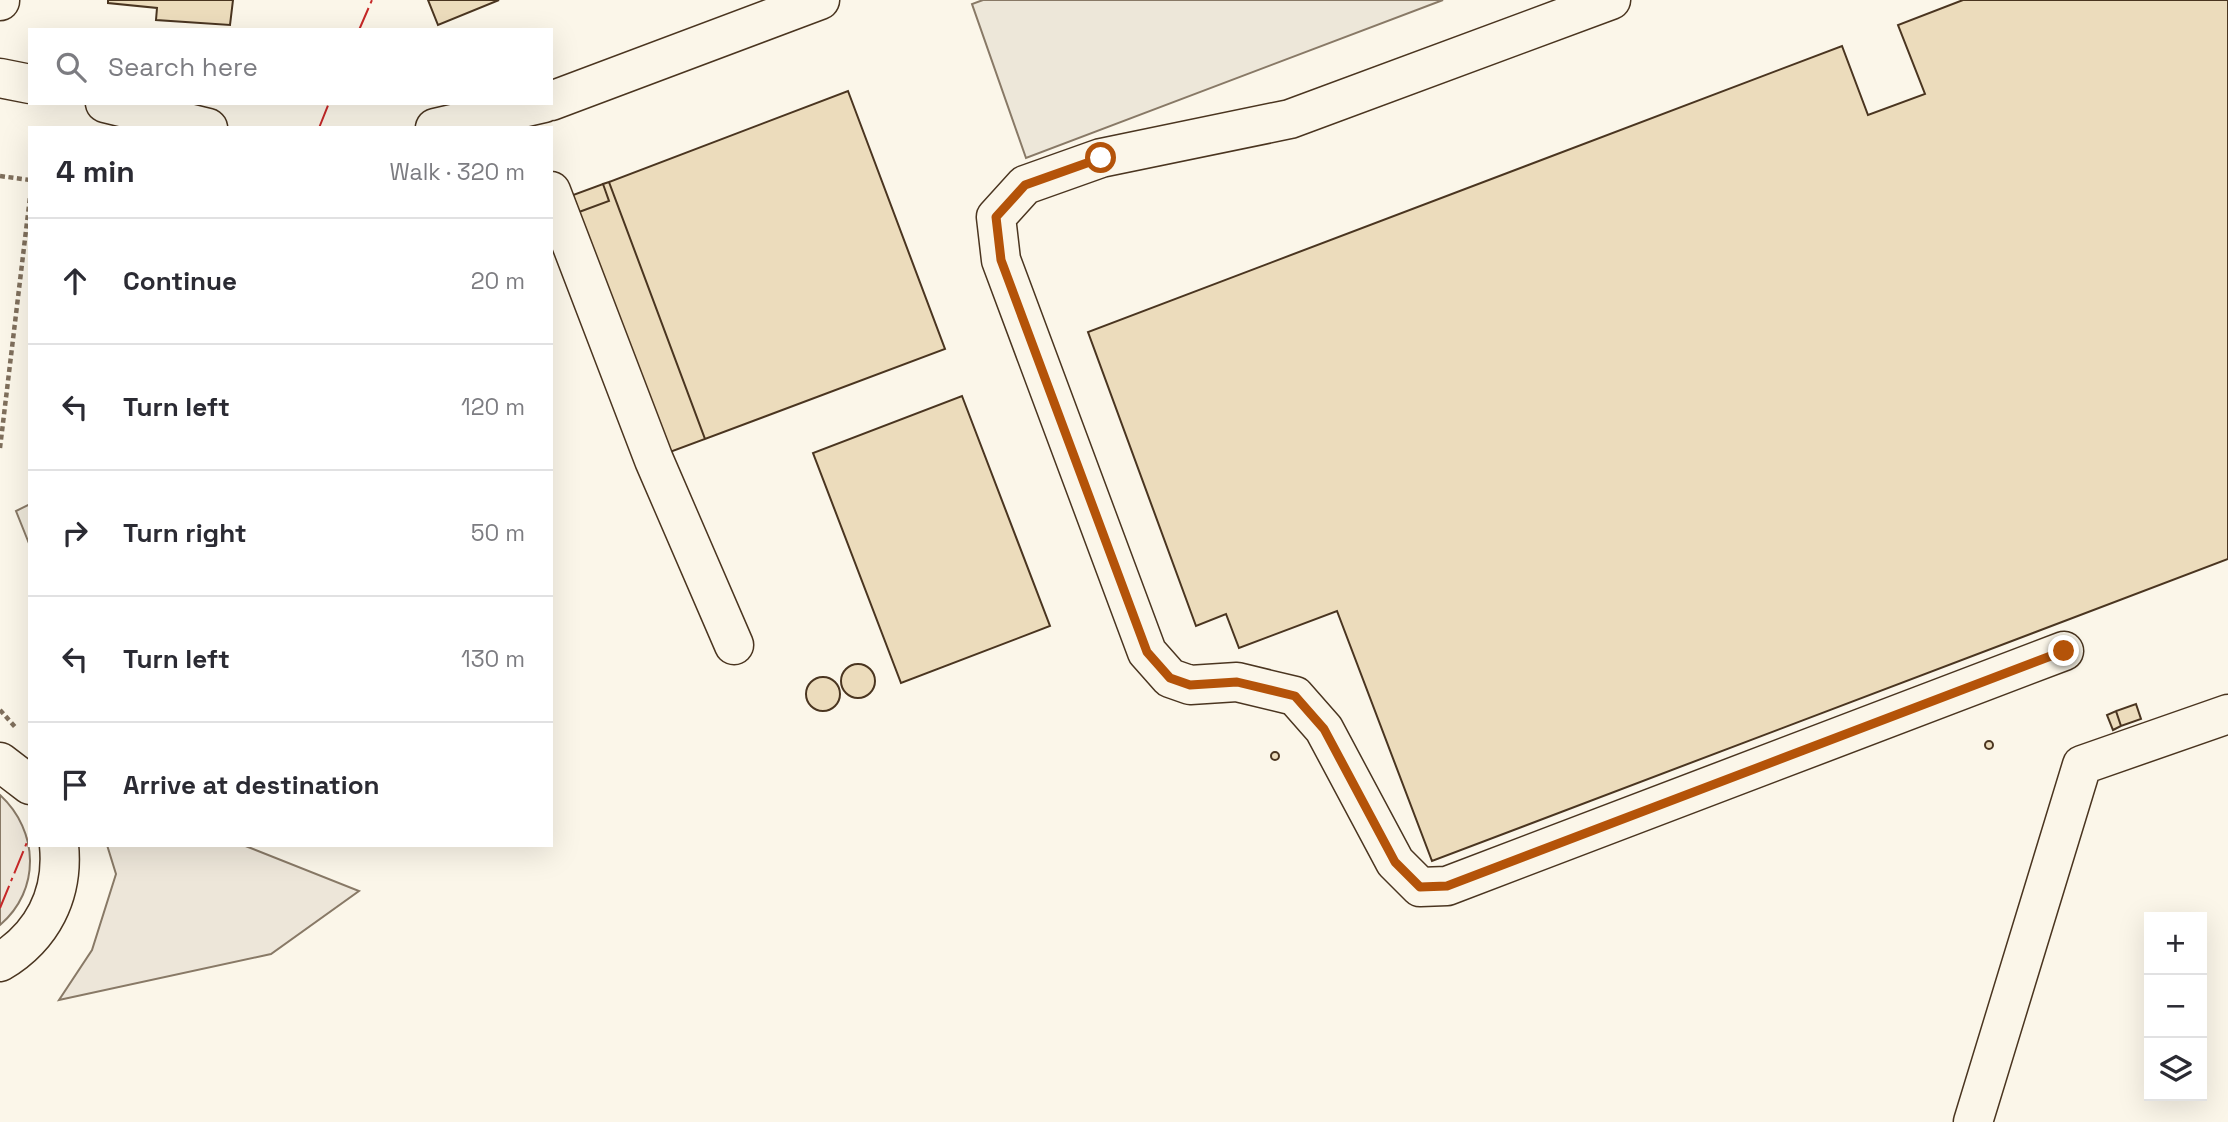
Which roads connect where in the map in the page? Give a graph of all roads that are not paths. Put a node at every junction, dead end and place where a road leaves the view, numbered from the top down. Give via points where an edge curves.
1 (820, 0) edge
2 (1611, 0) edge
3 (0, 78) edge
4 (28, 84) edge
5 (553, 103) edge
6 (113, 105) edge
7 (536, 110) edge
8 (200, 126) edge
9 (446, 126) edge
10 (553, 196) edge
11 (734, 645) dead end
12 (2064, 651) dead end
13 (2228, 714) edge
14 (0, 762) edge
15 (28, 783) edge
16 (59, 847) edge
17 (0, 962) edge
18 (1973, 1122) edge

1 - 5 street
2 - 12 street via 1290,119 1101,158 1025,185 996,217 1001,260 1147,652 1170,678 1190,685 1237,682 1295,696 1324,729 1395,862 1420,887 1447,886
3 - 4 street
6 - 8 street
7 - 9 street
10 - 11 street via 654,460
13 - 18 street via 2082,765
14 - 15 street
16 - 17 street via 58,882 47,916 26,943

